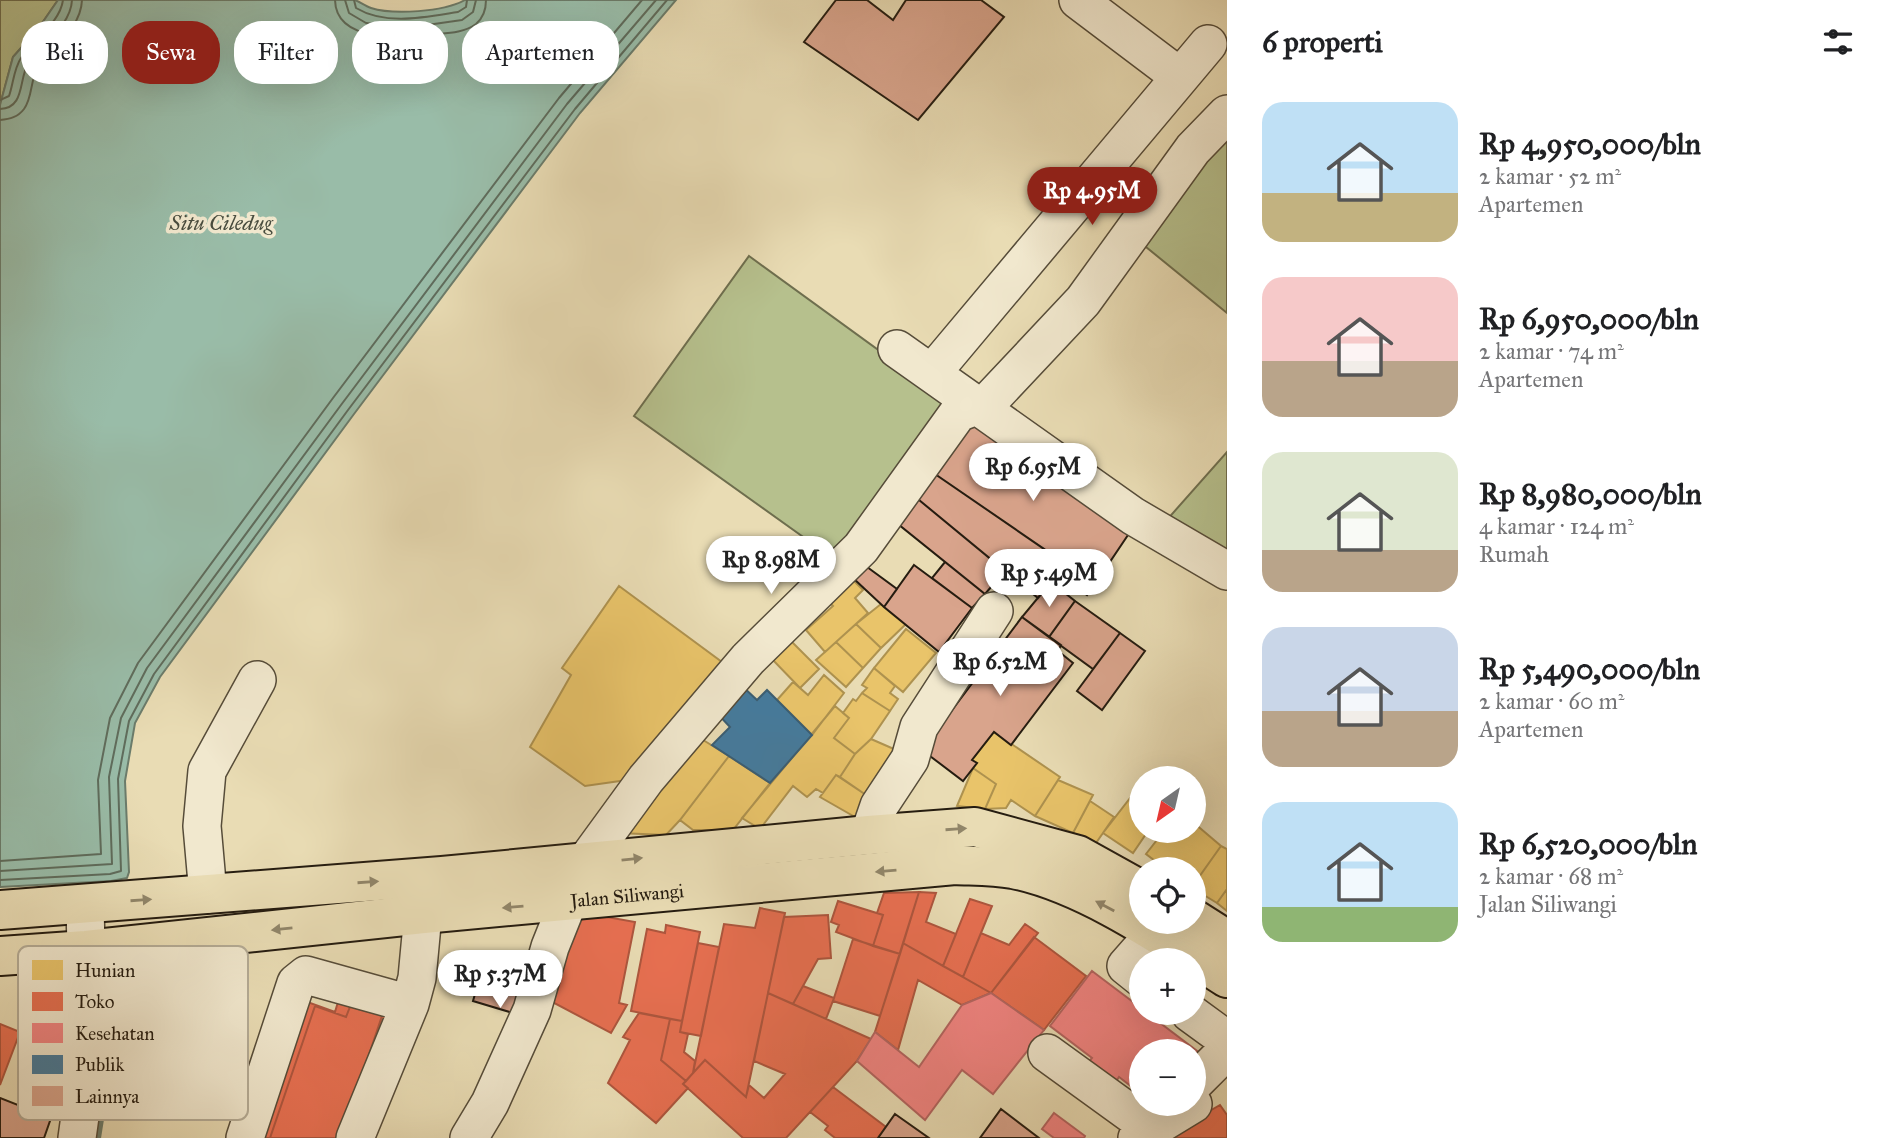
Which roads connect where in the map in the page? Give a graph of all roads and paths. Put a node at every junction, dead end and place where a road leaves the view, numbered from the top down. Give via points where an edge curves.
1 (1078, 0) edge
2 (1208, 44) dead end
3 (1180, 77) junction
4 (1227, 114) edge
5 (897, 349) dead end
6 (932, 373) junction
7 (977, 406) junction
8 (1227, 571) edge
9 (994, 611) dead end
10 (257, 680) dead end
11 (869, 835) junction
12 (584, 863) junction
13 (1129, 883) edge
14 (208, 894) junction
15 (568, 902) junction
16 (85, 904) junction
17 (0, 910) edge
18 (1129, 913) edge
19 (423, 914) junction
20 (1206, 927) edge
21 (1153, 934) edge
22 (1168, 934) edge
23 (1227, 940) edge
24 (86, 946) edge
25 (123, 946) edge
26 (1141, 948) edge
27 (18, 955) edge
28 (0, 956) edge
29 (1227, 978) edge
30 (410, 1004) junction
31 (1206, 1025) edge
32 (1227, 1040) edge
33 (1227, 1050) edge
34 (1047, 1054) dead end
35 (1206, 1071) edge
36 (1227, 1084) edge
37 (1206, 1096) edge
38 (1129, 1112) edge
39 (1173, 1116) edge
40 (79, 1120) edge
41 (77, 1138) edge
42 (245, 1138) edge
43 (355, 1138) edge
44 (469, 1138) edge
45 (1137, 1138) edge

1 - 3 street
2 - 3 street
3 - 6 street
4 - 7 street via 1193,149 1083,301 989,401
5 - 6 street
6 - 7 street
7 - 8 street via 1133,516
7 - 12 street via 958,413 860,548 748,659 646,779
9 - 11 street via 919,727 910,759 879,806
10 - 14 street via 207,771 202,826
12 -> 11 main road, Jalan Siliwangi
11 -> 13 main road, Jalan Siliwangi via 975,827 1078,855
14 -> 12 main road, Jalan Siliwangi
16 -> 14 main road, Jalan Siliwangi
18 -> 15 main road, Jalan Siliwangi via 1068,886 1013,869 955,864
15 -> 19 main road, Jalan Siliwangi
15 - 44 street via 532,1010
16 - 17 main road, Jalan Siliwangi
16 - 24 street
19 -> 25 main road, Jalan Siliwangi
19 - 30 street
20 - 23 main road
21 - 26 street
22 - 29 main road, Jalan Siliwangi
27 - 28 main road, Jalan Siliwangi
30 - 42 street via 306,975 300,978
30 - 43 street
31 - 32 street
33 - 35 street
34 - 38 street
36 - 37 street
39 - 45 street
40 - 41 street

